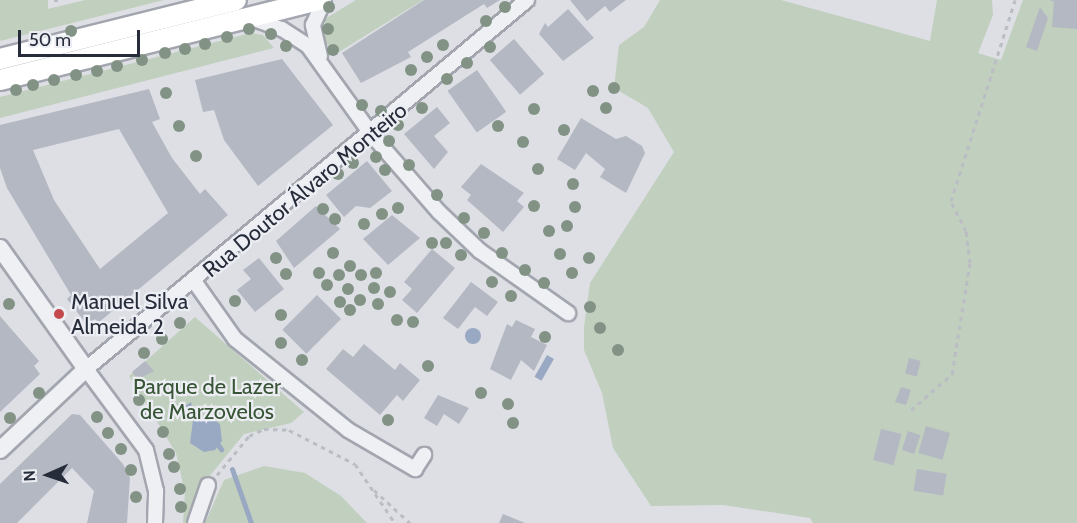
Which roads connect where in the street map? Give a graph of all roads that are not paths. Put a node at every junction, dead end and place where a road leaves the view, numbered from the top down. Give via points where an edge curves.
1 (236, 0) edge
2 (318, 0) edge
3 (324, 0) edge
4 (528, 0) edge
5 (251, 18) junction
6 (0, 59) edge
7 (322, 61) junction
8 (0, 80) edge
9 (372, 135) junction
10 (0, 248) edge
11 (194, 281) junction
12 (568, 313) dead end
13 (86, 369) junction
14 (0, 450) edge
15 (424, 454) dead end
16 (208, 485) road end
17 (155, 523) edge
18 (195, 523) edge

1 - 6 main road
2 - 5 main road
3 - 7 street via 313,25
4 - 9 street, Rua Doutor Álvaro Monteiro
5 - 7 street via 299,39
5 - 8 main road
7 - 9 street
9 - 11 street, Rua Doutor Álvaro Monteiro
9 - 12 street via 480,252
10 - 13 street
11 - 13 street, Rua Doutor Álvaro Monteiro
11 - 15 street via 235,339 348,430 415,469
13 - 14 street, Rua Doutor Álvaro Monteiro
13 - 17 street via 146,450 156,491
16 - 18 street

